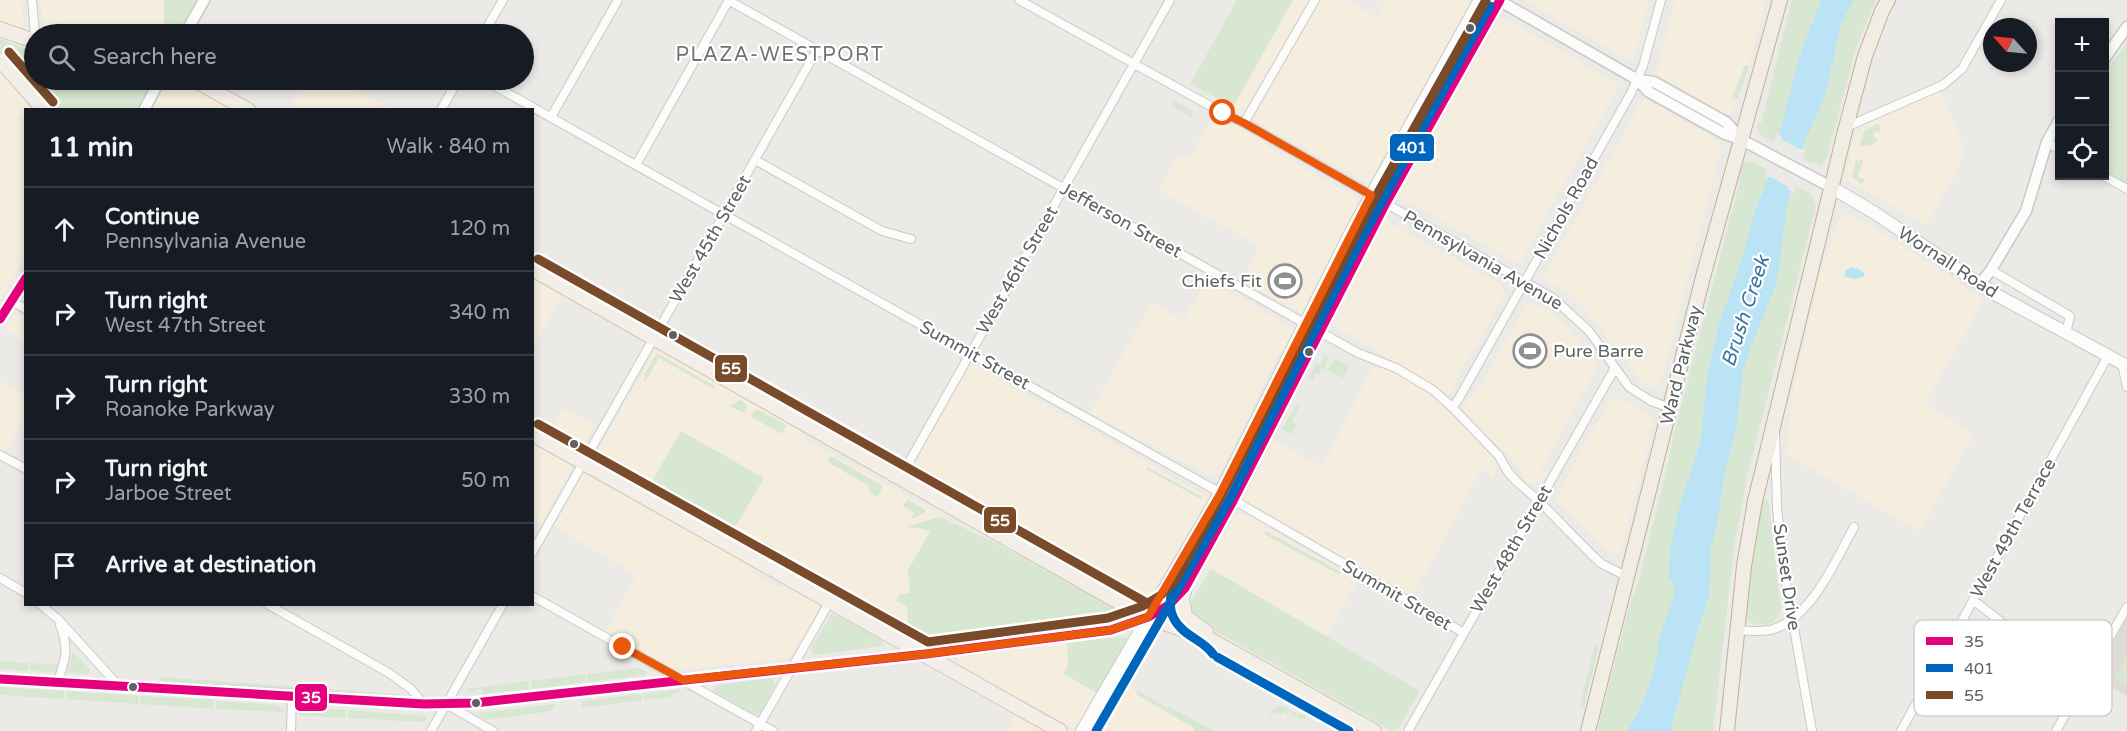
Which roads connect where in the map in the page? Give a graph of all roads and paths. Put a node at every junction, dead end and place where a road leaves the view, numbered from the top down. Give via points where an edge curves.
1 (32, 0) edge
2 (204, 0) edge
3 (503, 0) edge
4 (618, 0) edge
5 (729, 0) edge
6 (1019, 0) edge
7 (1170, 0) edge
8 (1315, 0) edge
9 (1480, 0) edge
10 (1499, 0) edge
11 (1661, 0) edge
12 (1780, 0) edge
13 (1888, 0) edge
14 (2001, 0) edge
15 (34, 24) edge
16 (191, 24) edge
17 (489, 24) edge
18 (2127, 27) edge
19 (0, 29) edge
20 (24, 37) edge
21 (1459, 37) junction
22 (817, 50) junction
23 (2109, 52) edge
24 (0, 60) edge
25 (1444, 63) junction
26 (1134, 64) junction
27 (1464, 64) junction
28 (1638, 80) junction
29 (24, 87) edge
30 (26, 90) edge
31 (40, 90) edge
32 (155, 90) edge
33 (212, 90) edge
34 (452, 90) edge
35 (502, 90) edge
36 (1449, 90) junction
37 (42, 108) edge
38 (43, 108) edge
39 (145, 108) edge
40 (244, 108) edge
41 (442, 108) edge
42 (551, 117) junction
43 (1244, 123) junction
44 (2056, 126) edge
45 (1846, 127) junction
46 (1740, 139) junction
47 (2047, 142) junction
48 (2055, 147) edge
49 (755, 160) junction
50 (636, 165) junction
51 (2109, 179) edge
52 (1831, 187) junction
53 (1064, 188) junction
54 (2127, 189) edge
55 (1371, 195) junction
56 (1386, 203) junction
57 (724, 214) junction
58 (911, 239) dead end
59 (534, 270) edge
60 (1991, 270) junction
61 (24, 280) edge
62 (1525, 282) junction
63 (1980, 284) junction
64 (11, 301) junction
65 (24, 308) edge
66 (0, 319) edge
67 (1306, 324) junction
68 (1319, 332) junction
69 (2066, 333) junction
70 (654, 338) junction
71 (970, 353) junction
72 (2108, 356) junction
73 (2125, 365) edge
74 (1615, 368) junction
75 (2127, 387) edge
76 (1452, 407) junction
77 (1670, 408) junction
78 (1775, 421) junction
79 (534, 435) edge
80 (0, 455) edge
81 (584, 463) junction
82 (24, 468) edge
83 (900, 478) junction
84 (1220, 494) junction
85 (1233, 501) junction
86 (1539, 501) junction
87 (1854, 527) dead end
88 (534, 550) edge
89 (0, 578) edge
90 (1628, 578) junction
91 (1185, 588) junction
92 (24, 592) edge
93 (534, 597) edge
94 (1973, 600) junction
95 (830, 601) junction
96 (42, 606) edge
97 (271, 606) edge
98 (502, 606) edge
99 (2127, 607) edge
100 (1148, 617) junction
101 (1793, 618) junction
102 (58, 619) junction
103 (1962, 620) edge
104 (1999, 620) edge
105 (1737, 630) junction
106 (1464, 633) junction
107 (2112, 633) edge
108 (1223, 647) junction
109 (926, 654) junction
110 (791, 669) junction
111 (0, 679) edge
112 (683, 680) junction
113 (58, 681) junction
114 (117, 684) junction
115 (292, 695) junction
116 (424, 704) junction
117 (446, 704) junction
118 (1914, 707) edge
119 (2064, 716) edge
120 (758, 728) edge
121 (291, 731) edge
122 (431, 731) edge
123 (493, 731) edge
124 (773, 731) edge
125 (1060, 731) edge
126 (1082, 731) edge
127 (1374, 731) edge
128 (1408, 731) edge
129 (1588, 731) edge
130 (1727, 731) edge
131 (1812, 731) edge
132 (1901, 731) edge
133 (2056, 731) edge

1 - 15 street
2 - 16 street
3 - 17 street
4 - 42 street
5 - 22 street, Jefferson Street
5 - 50 street
6 - 26 street, Pennsylvania Avenue
7 - 26 street, West 46th Street
8 - 43 street
9 - 21 main road
10 - 27 main road
10 - 28 street
11 - 28 street, Nichols Road
12 - 46 highway, Ward Parkway
13 - 45 highway via 1865,56
14 - 45 street via 1962,69 1947,81
18 - 23 street
19 - 20 main road
21 - 25 main road
21 - 27 main road via 1458,55
22 - 49 street, West 45th Street
22 - 53 street, Jefferson Street
24 - 29 main road
25 - 36 main road via 1451,73
25 - 55 main road
26 - 43 street, Pennsylvania Avenue
26 - 53 street, West 46th Street
27 - 36 main road
28 - 46 street via 1654,82 1726,122
28 - 62 street, Nichols Road
30 - 37 main road
31 - 38 street
32 - 39 street
33 - 40 main road
34 - 41 street
35 - 42 street, Summit Street
36 - 56 main road
42 - 50 street, Summit Street
43 - 55 street, Pennsylvania Avenue
44 - 47 street
45 - 52 highway
46 - 52 street
46 - 77 highway, Ward Parkway
47 - 48 street
47 - 60 street via 2026,211
49 - 57 street, West 45th Street
49 - 58 street via 882,231
50 - 57 street, Summit Street
51 - 54 street
52 - 63 main road, Wornall Road
52 - 78 highway
53 - 67 street, Jefferson Street
53 - 71 street, West 46th Street
55 - 56 street, Pennsylvania Avenue
55 - 67 main road
56 - 62 street, Pennsylvania Avenue
56 - 68 main road
57 - 70 street, West 45th Street
57 - 71 street, Summit Street
59 - 70 main road
60 - 63 street
60 - 69 street, Wornall Road via 2070,316
61 - 64 street
62 - 74 street, Pennsylvania Avenue via 1572,314
62 - 76 street, Nichols Road
63 - 69 main road, Wornall Road
64 - 65 street
64 - 66 street
67 - 68 street, Jefferson Street
67 - 84 main road
68 - 76 street, Jefferson Street via 1400,370
68 - 85 main road
69 - 72 main road, Wornall Road
70 - 81 street, West 45th Street
70 - 83 main road
71 - 83 street, West 46th Street
71 - 84 street, Summit Street
72 - 73 main road, Wornall Road
72 - 94 street, West 49th Terrace
73 - 75 street
74 - 77 street, Pennsylvania Avenue via 1635,393
74 - 86 street, West 48th Street
76 - 86 street, Jefferson Street via 1499,456 1508,472
77 - 90 highway, Ward Parkway
78 - 101 street, Sunset Drive via 1778,516
78 - 105 highway via 1755,501
79 - 81 main road
80 - 82 street
81 - 88 street, West 45th Street
81 - 95 main road
83 - 100 main road
84 - 85 street, Summit Street
84 - 100 main road
85 - 91 main road
85 - 106 street, Summit Street
86 - 90 street, Jefferson Street via 1602,564
86 - 106 street, West 48th Street
87 - 101 street via 1811,601
89 - 92 street
90 - 129 highway, Ward Parkway
91 - 100 main road via 1169,605
91 - 108 main road via 1185,616 1218,638
93 - 112 street
94 - 103 street, West 49th Terrace
94 - 104 street
95 - 109 main road
95 - 110 street
96 - 102 street
97 - 116 street via 389,673
98 - 117 street
99 - 107 street
100 - 108 main road
100 - 109 street via 1111,630
100 - 126 main road
101 - 105 street via 1772,630
101 - 131 street, Sunset Drive
102 - 113 street via 66,642
102 - 114 street
105 - 130 highway
106 - 128 street, West 48th Street
108 - 127 main road
109 - 110 street
109 - 125 main road
110 - 112 street
110 - 120 street
111 - 113 street
112 - 117 street
112 - 120 street
113 - 114 street
114 - 115 street
115 - 116 street
115 - 121 street
116 - 117 street
117 - 122 street
117 - 123 street
118 - 132 street, West 49th Terrace
119 - 133 street
120 - 124 street

